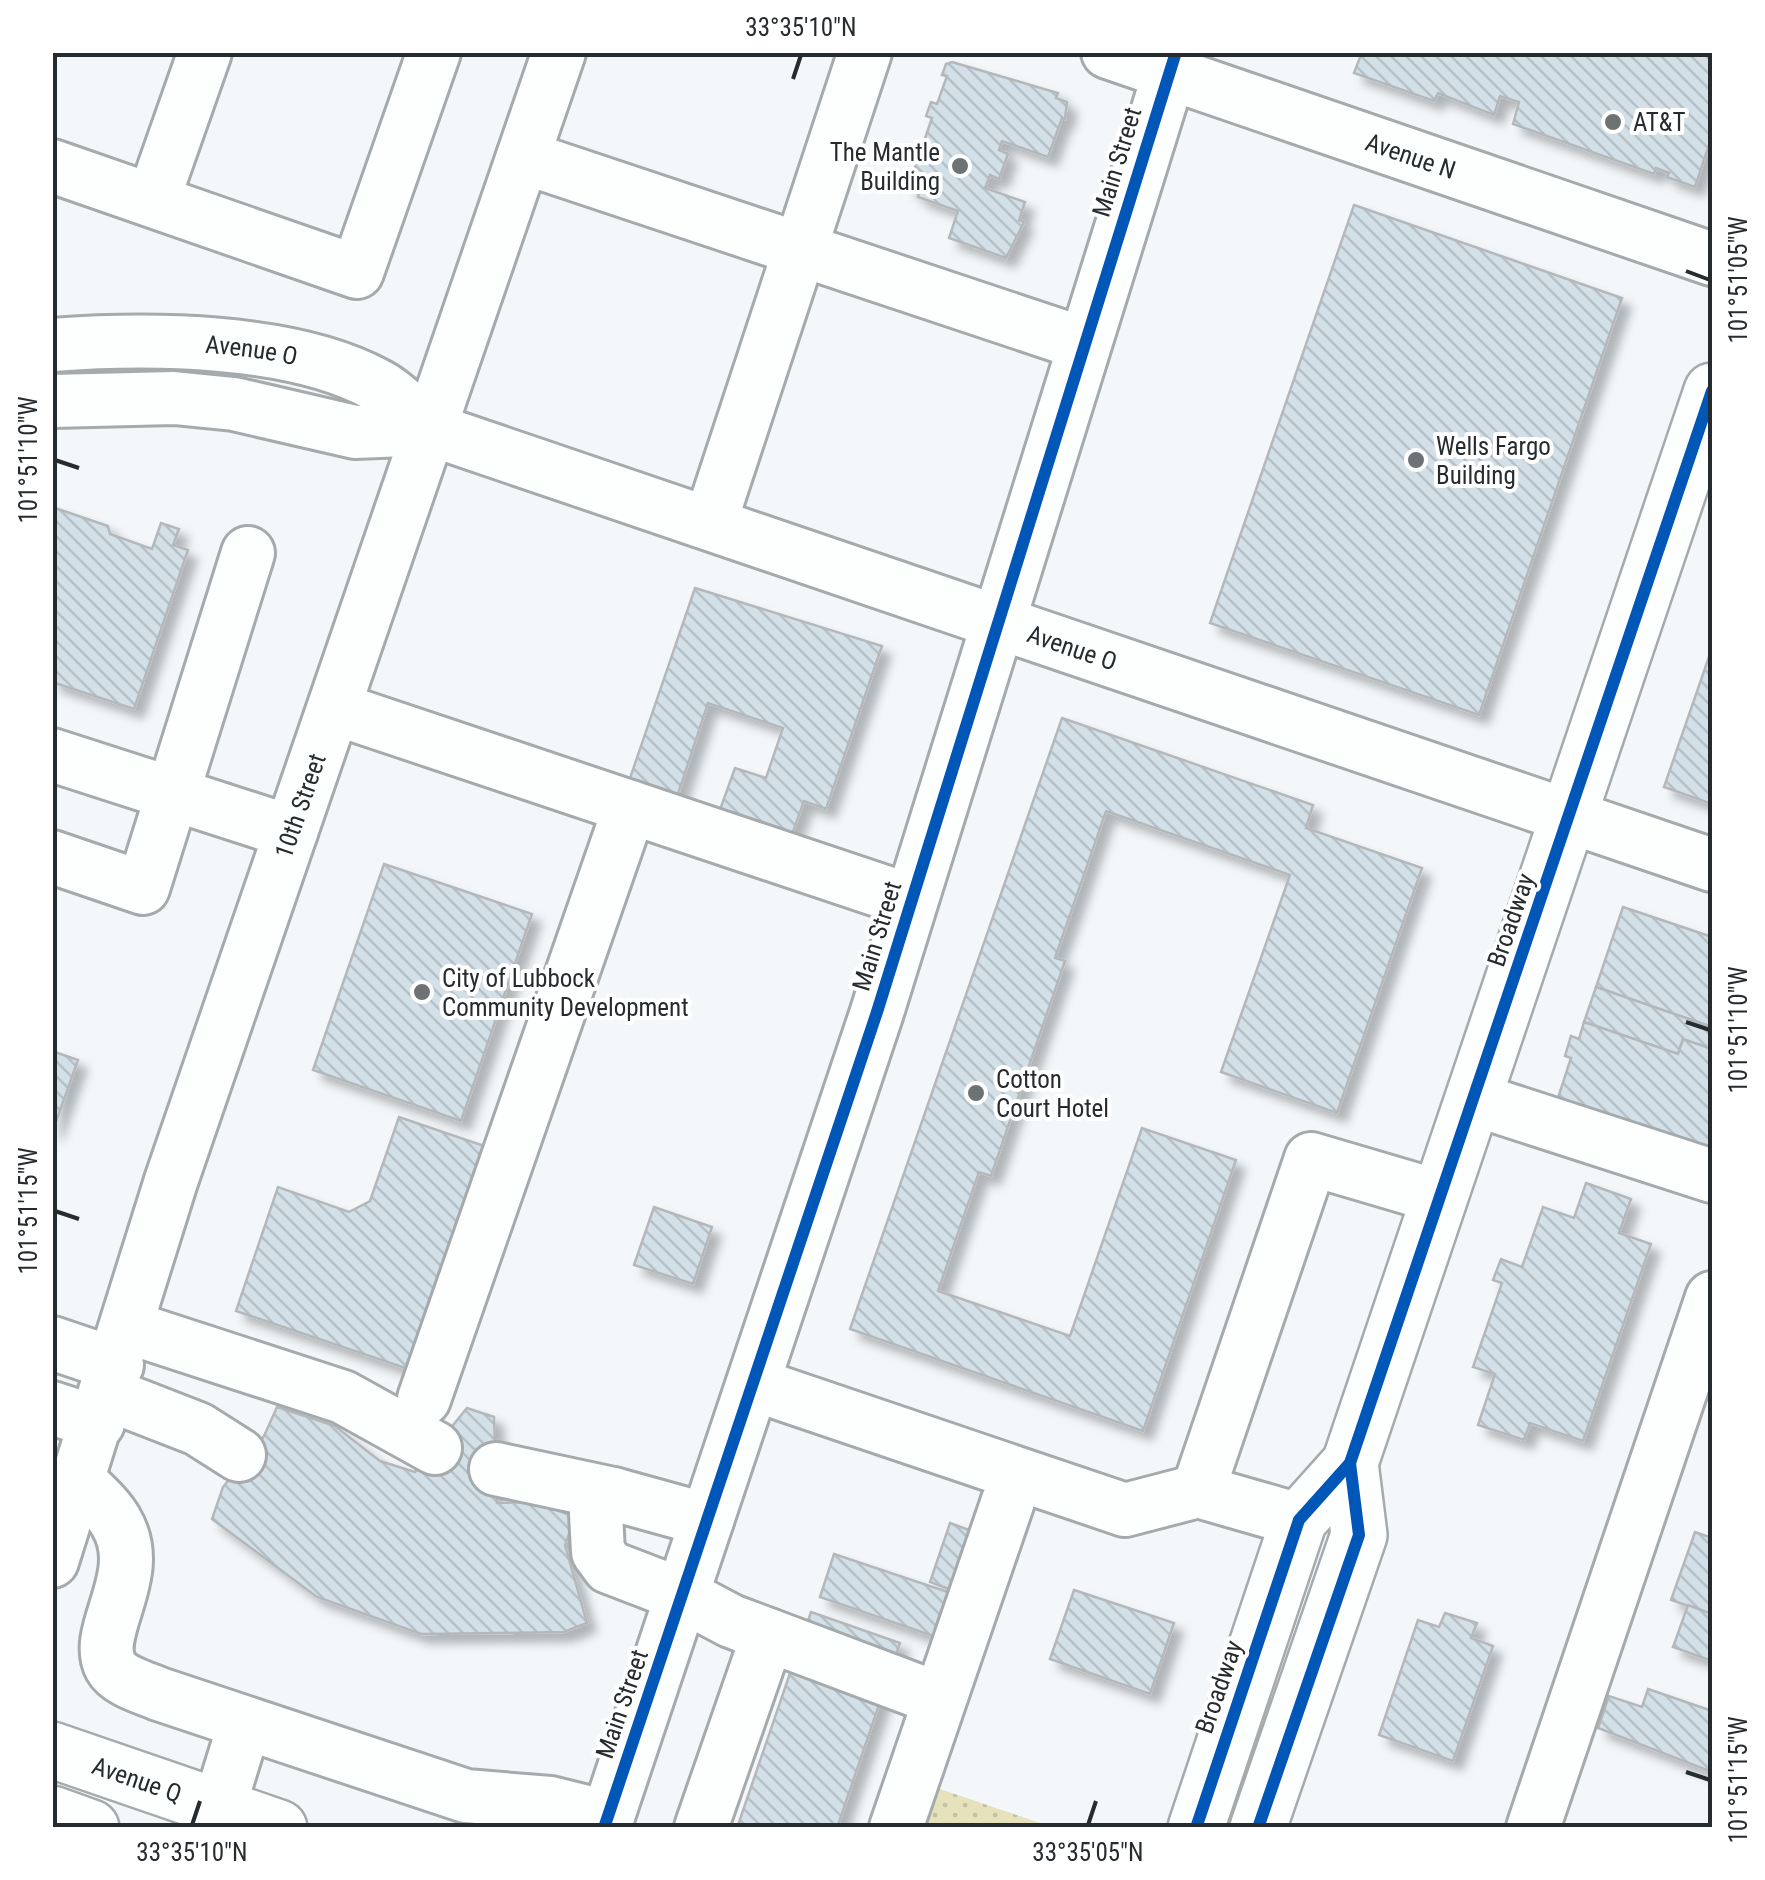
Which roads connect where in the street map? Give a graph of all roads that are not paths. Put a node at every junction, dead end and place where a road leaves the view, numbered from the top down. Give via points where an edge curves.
1 (205, 52) edge
2 (434, 52) edge
3 (866, 52) edge
4 (1108, 52) edge
5 (550, 55) edge
6 (1172, 63) edge
7 (523, 157) junction
8 (52, 166) edge
9 (152, 200) junction
10 (801, 249) junction
11 (1712, 259) edge
12 (1084, 344) junction
13 (52, 345) edge
14 (1712, 391) edge
15 (52, 401) edge
16 (430, 429) junction
17 (710, 524) junction
18 (248, 553) dead end
19 (996, 620) junction
20 (334, 708) junction
21 (52, 755) edge
22 (175, 796) junction
23 (630, 808) junction
24 (1570, 816) junction
25 (292, 832) junction
26 (52, 857) edge
27 (1712, 864) edge
28 (911, 902) junction
29 (1474, 1099) junction
30 (1712, 1176) edge
31 (1440, 1196) junction
32 (1712, 1298) edge
33 (52, 1343) edge
34 (101, 1383) edge
35 (753, 1384) junction
36 (239, 1454) dead end
37 (1350, 1463) junction
38 (496, 1469) dead end
39 (79, 1480) junction
40 (1198, 1491) junction
41 (614, 1494) junction
42 (1008, 1501) dead end
43 (707, 1520) junction
44 (1299, 1520) junction
45 (52, 1561) edge
46 (682, 1595) junction
47 (768, 1635) junction
48 (939, 1699) junction
49 (245, 1723) junction
50 (52, 1750) edge
51 (52, 1786) edge
52 (212, 1804) junction
53 (452, 1810) edge
54 (52, 1814) edge
55 (606, 1822) edge
56 (91, 1828) edge
57 (279, 1828) edge
58 (701, 1828) edge
59 (896, 1828) edge
60 (1196, 1828) edge
61 (1258, 1828) edge
62 (1533, 1828) edge

1 - 9 street
2 - 9 street via 356,272
3 - 10 street
4 - 6 street, Avenue N
5 - 7 street, 10th Street
6 - 11 street, Avenue N
6 - 12 street, Main Street
7 - 10 street
7 - 16 street, 10th Street
8 - 9 street
10 - 12 street
10 - 17 street
12 - 19 street, Main Street
13 - 16 street, Avenue O via 172,340 296,358 379,385
14 - 24 main road, Broadway
15 - 16 street, Avenue O via 174,398 234,404 356,432
16 - 17 street, Avenue O
16 - 20 street, 10th Street
17 - 19 street, Avenue O
18 - 22 street
19 - 24 street, Avenue O
19 - 28 street, Main Street
20 - 23 street
20 - 25 street, 10th Street
21 - 22 street
22 - 25 street
22 - 26 street via 143,888
23 - 28 street
23 - 34 street via 430,1423 343,1397
24 - 27 street, Avenue O
24 - 29 main road, Broadway
25 - 34 street, 10th Street
28 - 35 street, Main Street
29 - 30 street
29 - 31 main road, Broadway
31 - 37 main road, Broadway
31 - 40 street via 1311,1159
32 - 62 street
33 - 34 street
34 - 36 street
34 - 39 street, 10th Street
35 - 40 street via 1125,1510
35 - 43 street, Main Street
37 - 44 main road, Broadway
37 - 61 main road, Broadway via 1359,1535
38 - 41 street
39 - 45 street, 10th Street
39 - 49 street via 117,1522 126,1554 127,1576 106,1644 111,1667 158,1694
40 - 44 street
41 - 43 street
41 - 46 street via 596,1514 598,1552 608,1566
42 - 48 street
43 - 46 street, Main Street
44 - 60 main road, Broadway
46 - 47 street
46 - 55 street, Main Street
47 - 48 street
47 - 58 street
48 - 59 street
49 - 52 street
49 - 53 street
50 - 52 main road, Avenue Q
51 - 52 main road via 170,1822
52 - 57 main road, Avenue Q
53 - 55 street via 550,1803
54 - 56 main road

